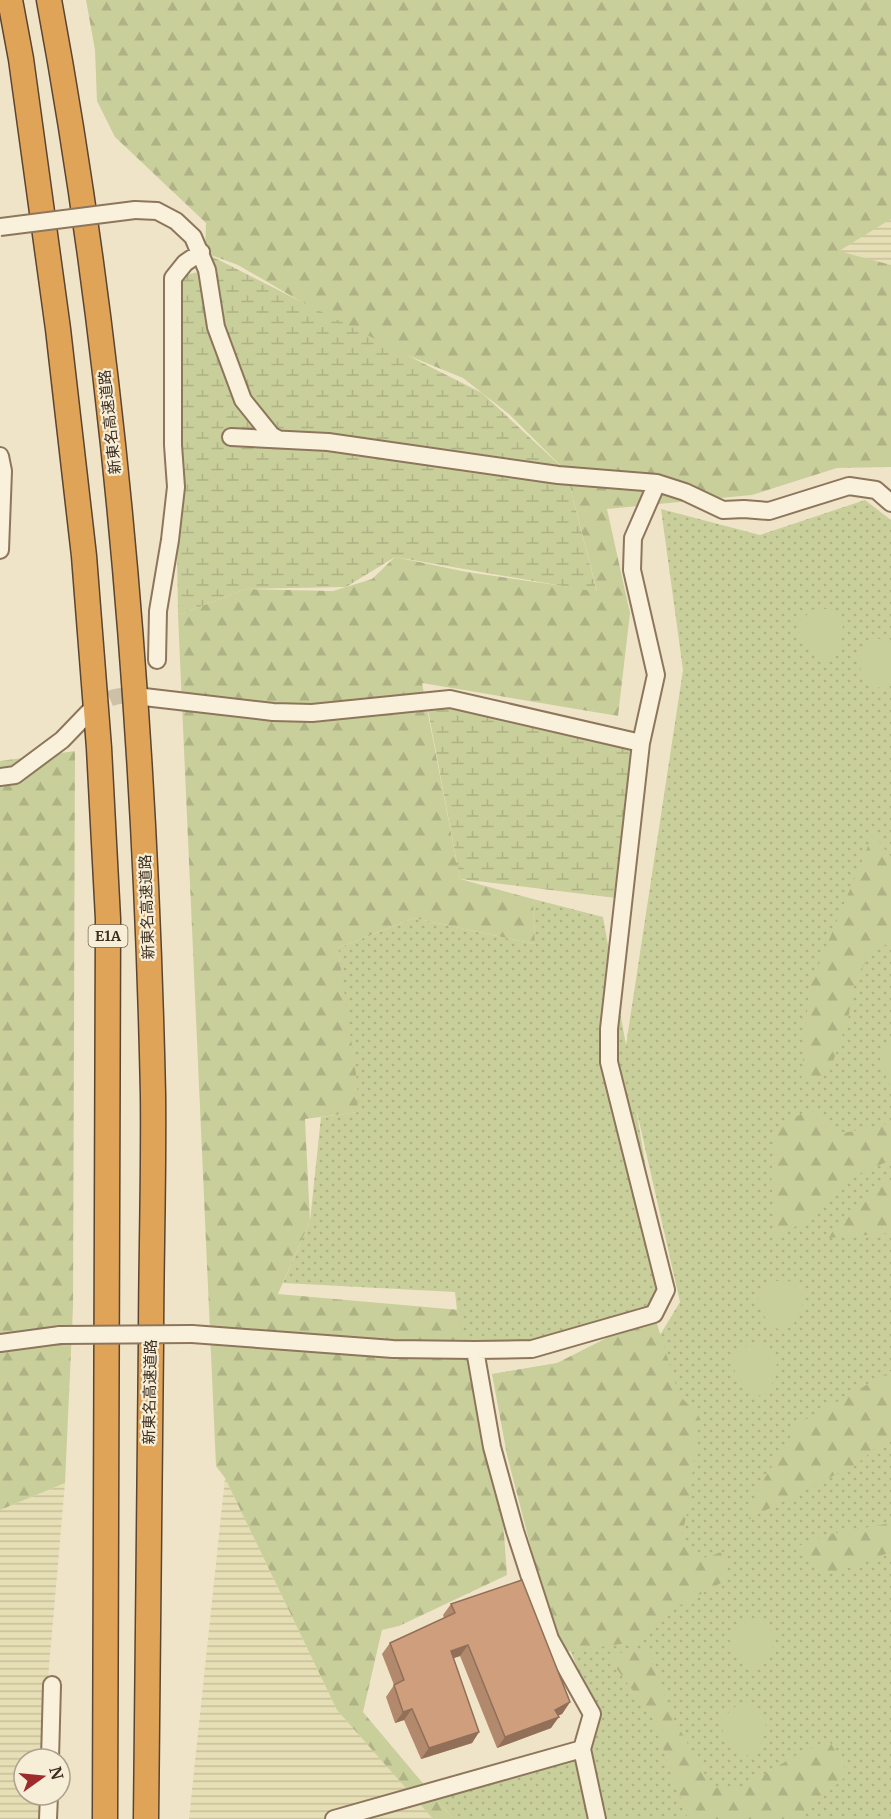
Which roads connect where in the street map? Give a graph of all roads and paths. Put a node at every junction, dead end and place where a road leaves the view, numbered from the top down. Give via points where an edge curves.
1 (10, 0) edge
2 (50, 0) edge
3 (0, 227) edge
4 (201, 252) junction
5 (231, 437) dead end
6 (278, 439) junction
7 (0, 456) edge
8 (657, 483) junction
9 (891, 503) edge
10 (0, 550) edge
11 (158, 660) dead end
12 (144, 697) tunnel mouth
13 (89, 712) tunnel mouth
14 (641, 742) junction
15 (0, 777) edge
16 (0, 1343) edge
17 (475, 1350) junction
18 (52, 1685) dead end
19 (50, 1747) edge
20 (582, 1749) junction
21 (105, 1819) edge
22 (146, 1819) edge
23 (334, 1819) edge
24 (597, 1819) edge

1 - 21 highway, E1A via 57,317 84,556 108,919
2 - 22 highway, 新東名高速道路 / E1A via 102,343 139,746 153,1113
3 - 4 street, bridge via 135,210 157,211 176,221 193,237
4 - 6 street via 216,327 243,400
4 - 11 street via 173,278 176,487 158,611
5 - 6 street
6 - 8 street via 328,442 558,475
7 - 10 street
8 - 9 street via 723,510 769,511 849,486 876,490
8 - 14 street via 633,538 632,570 656,675
12 - 14 street via 312,713 450,699
13 - 15 street via 62,740 15,775
14 - 17 street via 609,1029 609,1062 666,1290 654,1314 532,1349
16 - 17 street, bridge via 60,1335 192,1334 393,1349
17 - 20 street via 492,1447 515,1531 550,1639 592,1714
18 - 19 street
20 - 23 street
20 - 24 street

